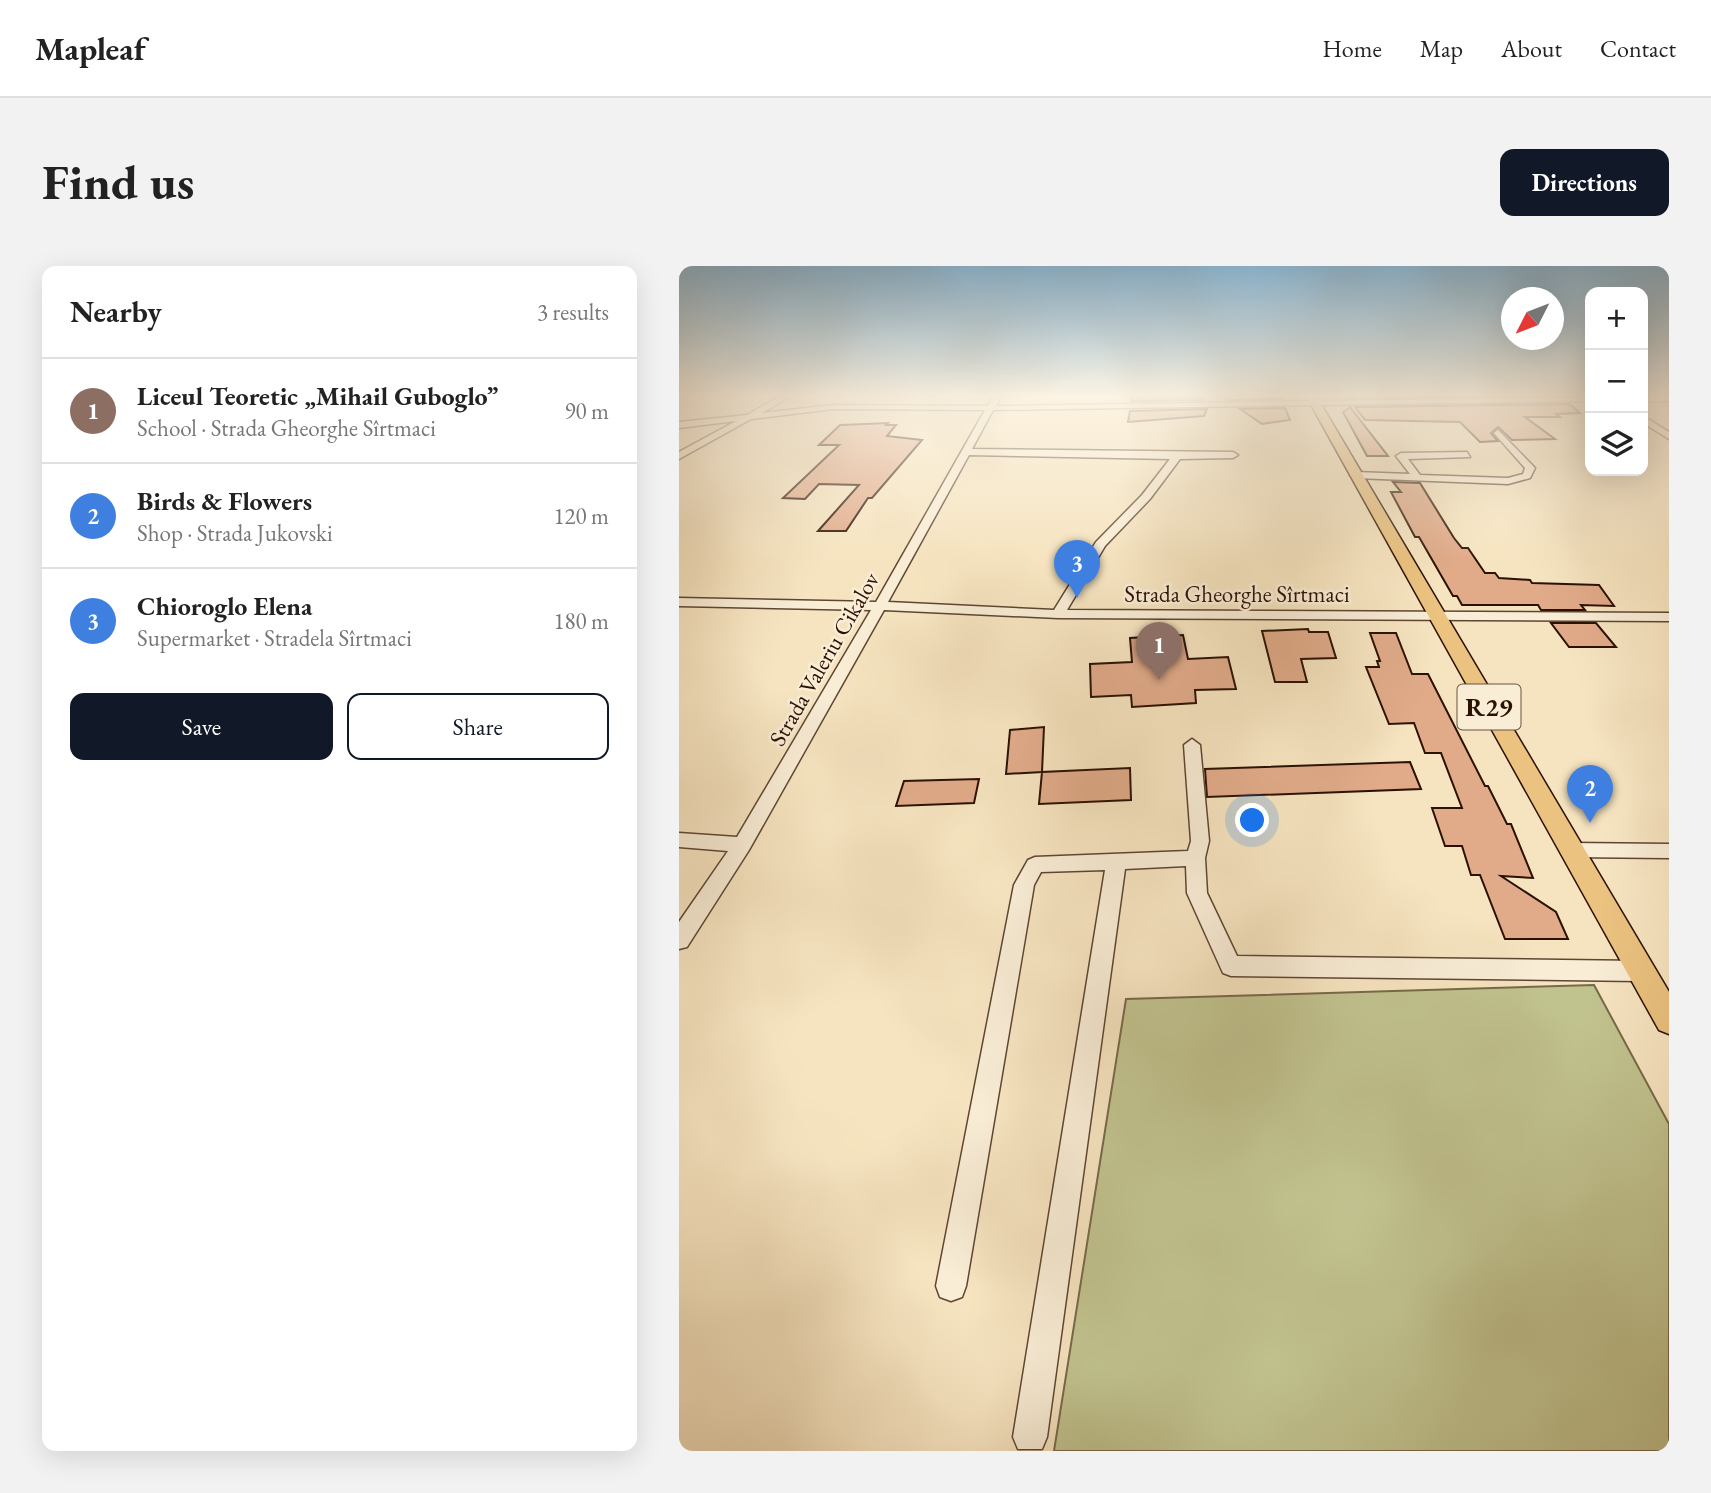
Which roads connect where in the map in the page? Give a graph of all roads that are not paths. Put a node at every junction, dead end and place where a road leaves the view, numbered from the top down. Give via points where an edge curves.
1 (968, 449) edge
2 (1341, 449) edge
3 (1514, 449) edge
4 (967, 452) junction
5 (1233, 455) dead end
6 (1467, 455) dead end
7 (1176, 458) junction
8 (1355, 475) junction
9 (1417, 478) junction
10 (679, 603) edge
11 (880, 606) junction
12 (1058, 614) junction
13 (1435, 615) junction
14 (1669, 617) edge
15 (1192, 745) dead end
16 (679, 840) edge
17 (742, 845) junction
18 (1571, 850) junction
19 (1669, 851) edge
20 (1195, 858) junction
21 (1116, 862) junction
22 (679, 940) edge
23 (1640, 971) junction
24 (1669, 1020) edge
25 (951, 1286) dead end
26 (1030, 1437) dead end

1 - 4 street, Strada Valeriu Cikalov
2 - 8 main road, R29
3 - 9 street via 1526,461 1527,476 1508,481
4 - 7 street
4 - 11 street, Strada Valeriu Cikalov
5 - 7 street
6 - 9 street via 1401,456
7 - 12 street via 1100,544
8 - 9 street
8 - 13 main road, R29
10 - 11 street, Strada Gheorghe Sîrtmaci
11 - 12 street, Strada Gheorghe Sîrtmaci
11 - 17 street, Strada Valeriu Cikalov
12 - 13 street, Strada Gheorghe Sîrtmaci
13 - 14 street, Strada Gheorghe Sîrtmaci
13 - 18 main road, R29
15 - 20 street via 1200,841
16 - 17 street
17 - 22 street, Strada Valeriu Cikalov
18 - 19 street
18 - 23 main road, R29
20 - 21 street
20 - 23 street via 1197,894 1231,966
21 - 25 street via 1035,865 1024,885
21 - 26 street
23 - 24 main road, R29

